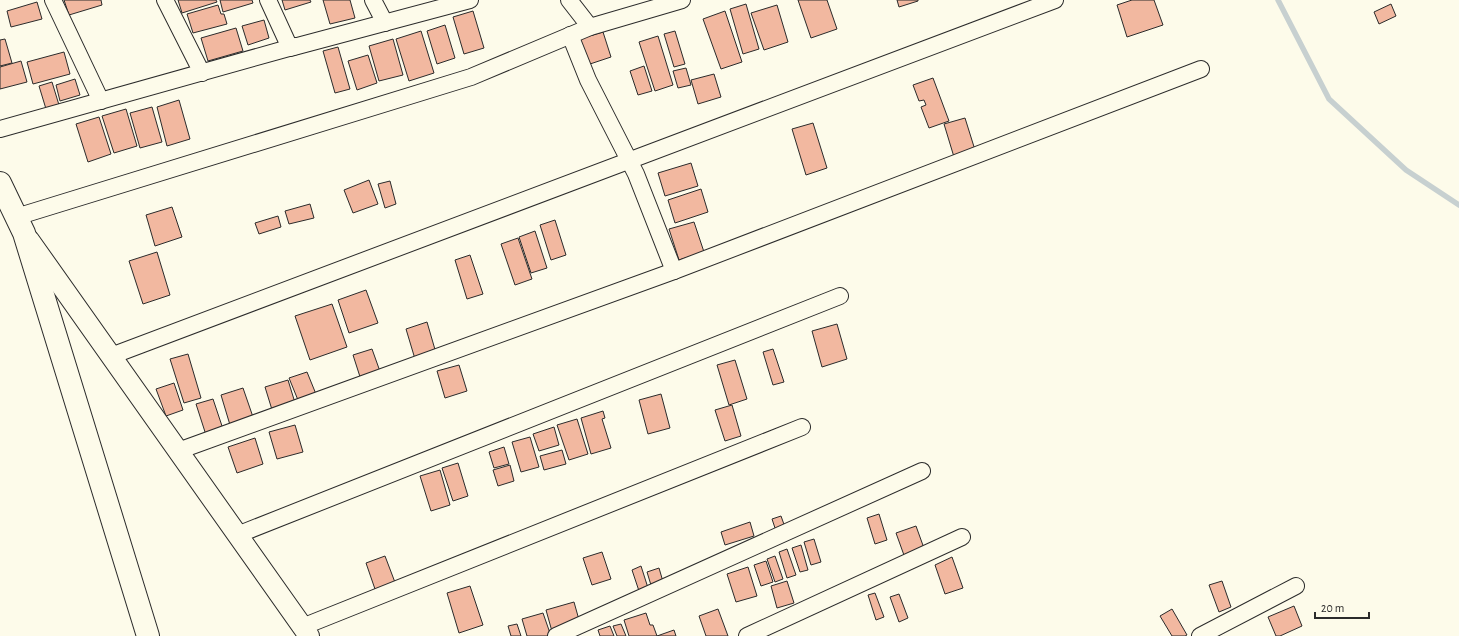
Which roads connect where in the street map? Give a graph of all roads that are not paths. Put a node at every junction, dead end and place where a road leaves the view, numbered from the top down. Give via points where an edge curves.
1 (53, 0) edge
2 (165, 0) edge
3 (268, 0) edge
4 (373, 0) edge
5 (470, 0) edge
6 (569, 0) edge
7 (682, 0) edge
8 (1055, 0) edge
9 (385, 22) junction
10 (590, 27) junction
11 (570, 35) junction
12 (296, 46) junction
13 (1201, 69) dead end
14 (202, 72) junction
15 (101, 101) junction
16 (0, 129) edge
17 (628, 161) junction
18 (0, 184) edge
19 (20, 225) junction
20 (674, 271) junction
21 (840, 296) dead end
22 (111, 356) junction
23 (802, 427) dead end
24 (178, 450) junction
25 (922, 471) dead end
26 (237, 535) junction
27 (962, 537) dead end
28 (1296, 586) dead end
29 (306, 632) edge
30 (148, 636) edge
31 (556, 636) edge
32 (747, 636) edge
33 (1200, 636) edge

1 - 15 street
2 - 14 street
3 - 12 street via 290,48
4 - 9 street
5 - 9 street
6 - 10 street
7 - 10 street
8 - 17 street
9 - 12 street
10 - 11 street
11 - 17 street via 588,80
11 - 19 street via 471,77
12 - 14 street
13 - 20 street
14 - 15 street
15 - 16 street
17 - 20 street via 636,174
17 - 22 street
18 - 19 main road
19 - 22 street
19 - 30 main road
20 - 24 street
21 - 26 street
22 - 24 street
23 - 29 street
24 - 26 street
25 - 31 street
26 - 29 street
27 - 32 street
28 - 33 street

